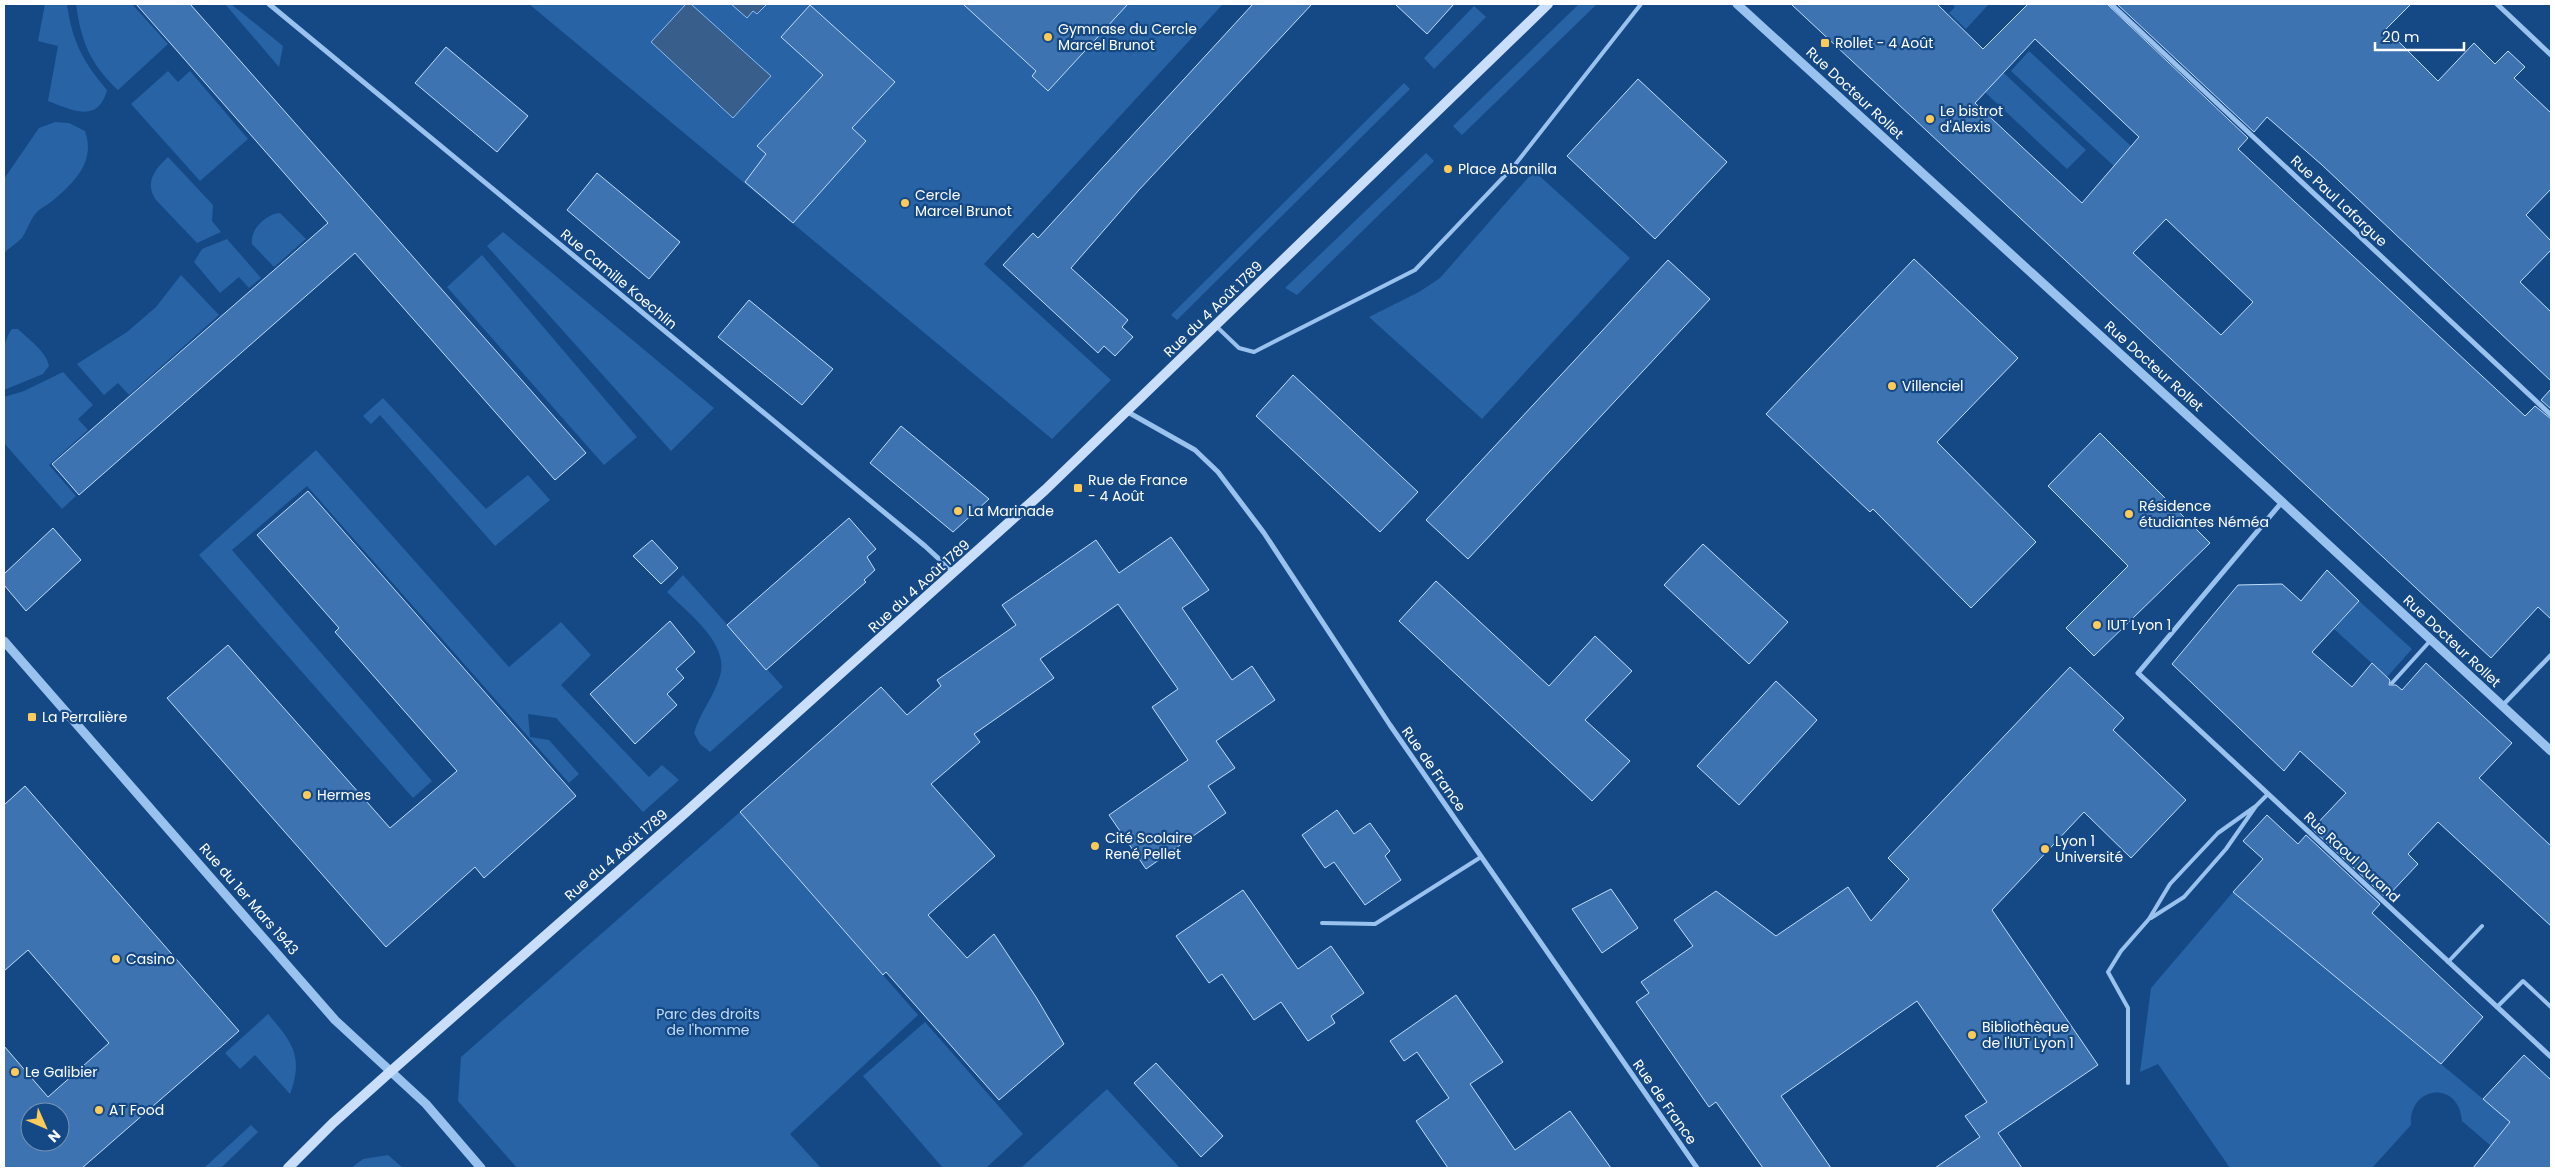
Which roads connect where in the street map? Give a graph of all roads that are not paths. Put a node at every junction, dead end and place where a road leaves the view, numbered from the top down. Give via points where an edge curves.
1 (269, 4) edge
2 (1548, 4) edge
3 (1642, 4) edge
4 (1737, 4) edge
5 (2111, 4) edge
6 (2497, 4) edge
7 (2551, 55) edge
8 (1215, 325) junction
9 (1126, 412) junction
10 (2551, 415) edge
11 (2282, 502) junction
12 (954, 572) junction
13 (2431, 639) junction
14 (4, 641) edge
15 (2551, 655) edge
16 (2392, 683) dead end
17 (2502, 706) junction
18 (2551, 752) edge
19 (2268, 794) junction
20 (2256, 806) junction
21 (1481, 856) junction
22 (2149, 919) junction
23 (1322, 923) dead end
24 (2482, 926) dead end
25 (2448, 962) junction
26 (2497, 1007) junction
27 (2551, 1007) edge
28 (2551, 1057) edge
29 (390, 1072) junction
30 (2128, 1084) dead end
31 (288, 1168) edge
32 (481, 1168) edge
33 (1697, 1168) edge

1 - 12 street, Rue Camille Koechlin
2 - 8 main road, Rue du 4 Août 1789
3 - 8 lane via 1514,166 1415,270 1254,352 1239,348
4 - 11 street, Rue Docteur Rollet
5 - 10 street, Rue Paul Lafargue
6 - 7 street
8 - 9 main road, Rue du 4 Août 1789
9 - 12 main road, Rue du 4 Août 1789
9 - 21 street, Rue de France via 1195,450 1218,472 1264,533
11 - 13 street, Rue Docteur Rollet
11 - 19 street, Rue Raoul Durand via 2138,673
12 - 29 main road, Rue du 4 Août 1789
13 - 16 lane
13 - 17 street, Rue Docteur Rollet
14 - 29 street, Rue du 1er Mars 1943 via 335,1020
15 - 17 street
17 - 18 street, Rue Docteur Rollet
19 - 20 lane
19 - 25 street, Rue Raoul Durand
20 - 22 lane via 2218,833 2170,884
20 - 22 lane via 2226,849 2184,897
21 - 23 lane via 1374,924
21 - 33 street, Rue de France
22 - 30 lane via 2120,951 2108,972 2128,1008
24 - 25 lane
25 - 26 street, Rue Raoul Durand
26 - 27 lane via 2523,981
26 - 28 street, Rue Raoul Durand
29 - 31 main road, Rue du 4 Août 1789
29 - 32 street, Rue du 1er Mars 1943 via 426,1104

